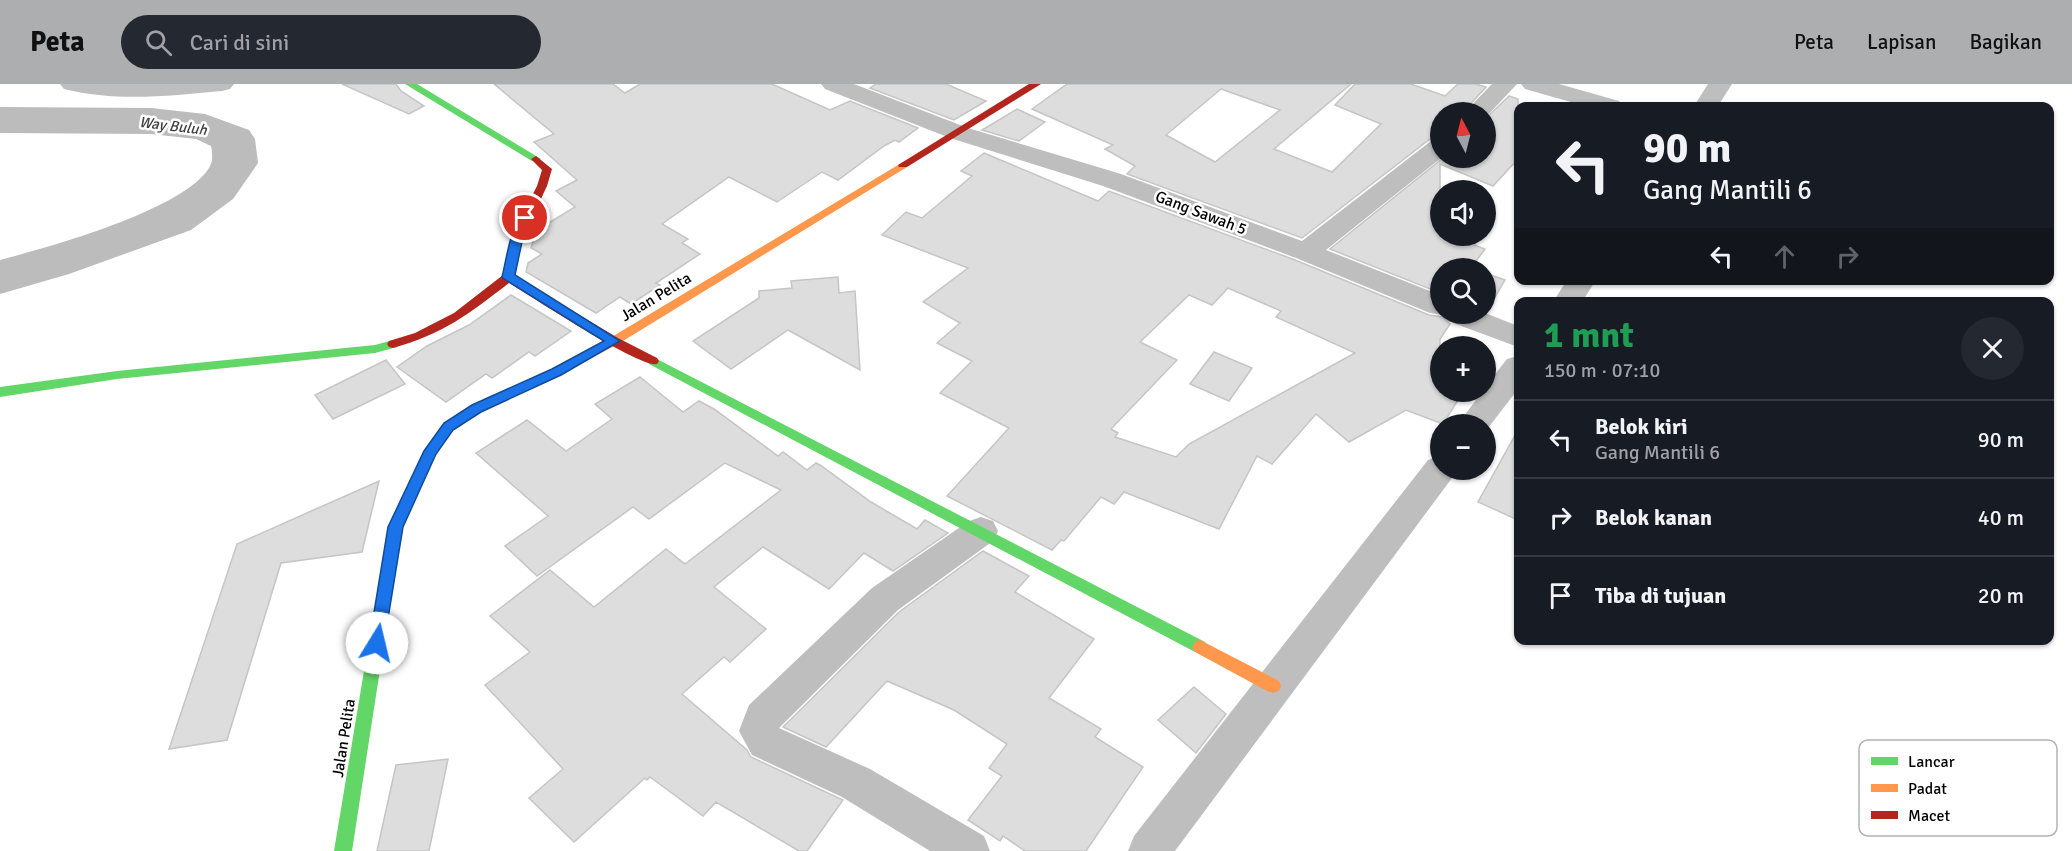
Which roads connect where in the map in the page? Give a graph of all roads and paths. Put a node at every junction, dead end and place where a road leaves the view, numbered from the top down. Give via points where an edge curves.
1 (72, 84) edge
2 (222, 84) edge
3 (410, 84) edge
4 (833, 84) edge
5 (1036, 84) edge
6 (1504, 84) edge
7 (1533, 84) edge
8 (1720, 84) edge
9 (1487, 102) edge
10 (1596, 102) edge
11 (1709, 102) edge
12 (959, 133) junction
13 (1430, 154) edge
14 (1306, 252) junction
15 (508, 277) junction
16 (1430, 302) edge
17 (1484, 324) edge
18 (1514, 335) edge
19 (614, 341) junction
20 (1514, 372) edge
21 (0, 392) edge
22 (1482, 414) edge
23 (1432, 480) edge
24 (981, 531) junction
25 (1273, 686) junction
26 (343, 851) edge
27 (969, 851) edge
28 (1149, 851) edge

1 - 2 street via 131,91
3 - 15 street via 536,157 547,169 544,185 517,237
4 - 12 street, Gang Sawah 5
5 - 12 street, Jalan Pelita
6 - 9 street
7 - 10 street
8 - 11 street
12 - 14 street, Gang Sawah 5 via 1112,180
12 - 19 street, Jalan Pelita
13 - 14 street
14 - 16 street, Gang Sawah 5
15 - 19 street
15 - 21 street via 458,316 418,336 375,349 117,375
17 - 18 street
19 - 24 street
19 - 26 street, Jalan Pelita via 476,409 448,427 431,451 395,527
20 - 22 street
23 - 25 street
24 - 25 street
24 - 27 street via 862,619 764,718 759,731 766,742 856,783
25 - 28 street

